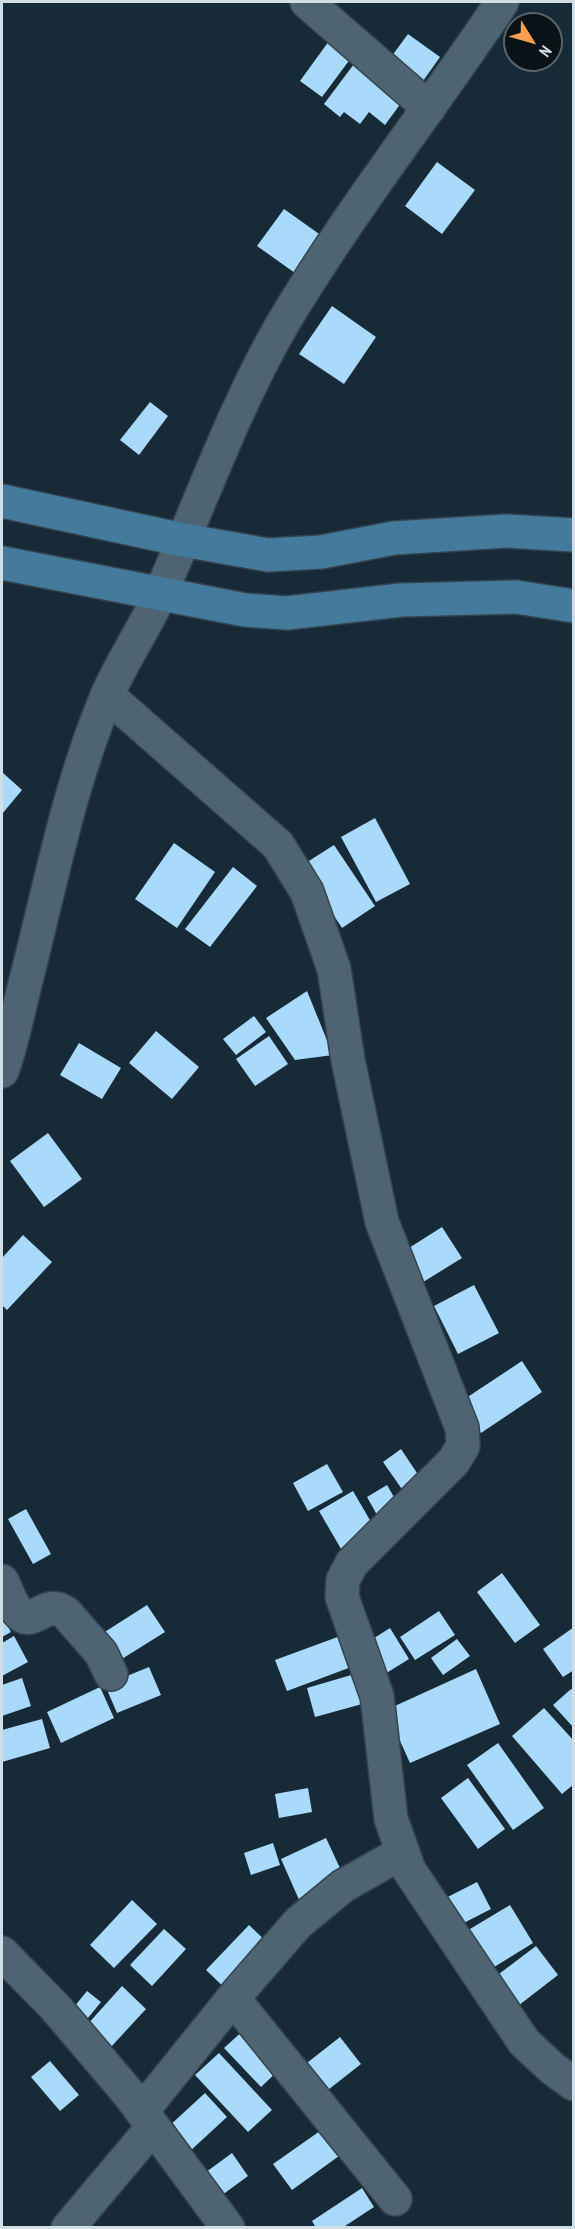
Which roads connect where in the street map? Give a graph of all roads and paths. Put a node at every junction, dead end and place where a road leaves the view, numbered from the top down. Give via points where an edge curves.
1 (307, 2) edge
2 (502, 2) edge
3 (429, 108) junction
4 (2, 501) edge
5 (573, 535) edge
6 (183, 540) junction
7 (2, 562) edge
8 (161, 594) junction
9 (573, 606) edge
10 (107, 695) junction
11 (2, 1071) edge
12 (2, 1581) edge
13 (111, 1674) dead end
14 (403, 1852) junction
15 (2, 1953) edge
16 (232, 1998) junction
17 (573, 2084) edge
18 (148, 2119) junction
19 (396, 2199) dead end
20 (68, 2228) edge
21 (228, 2228) edge

1 - 3 street
2 - 3 street
3 - 6 street via 359,204 282,325 221,447
4 - 6 main road
5 - 6 main road via 494,531 394,538 321,552 268,555
6 - 8 street
7 - 8 main road
8 - 9 main road via 245,610 287,612 401,600 504,597
8 - 10 street
10 - 11 street via 63,827
10 - 14 street via 278,845 307,892 334,969 381,1222 462,1428 463,1446 454,1461 352,1563 343,1580 342,1597 377,1696 391,1819
12 - 13 street via 18,1613 24,1617 53,1607 66,1613 100,1653
14 - 16 street via 343,1886 298,1923
14 - 17 street via 410,1870 524,2042
15 - 18 street via 55,2007
16 - 18 street
16 - 19 street
18 - 20 street
18 - 21 street

